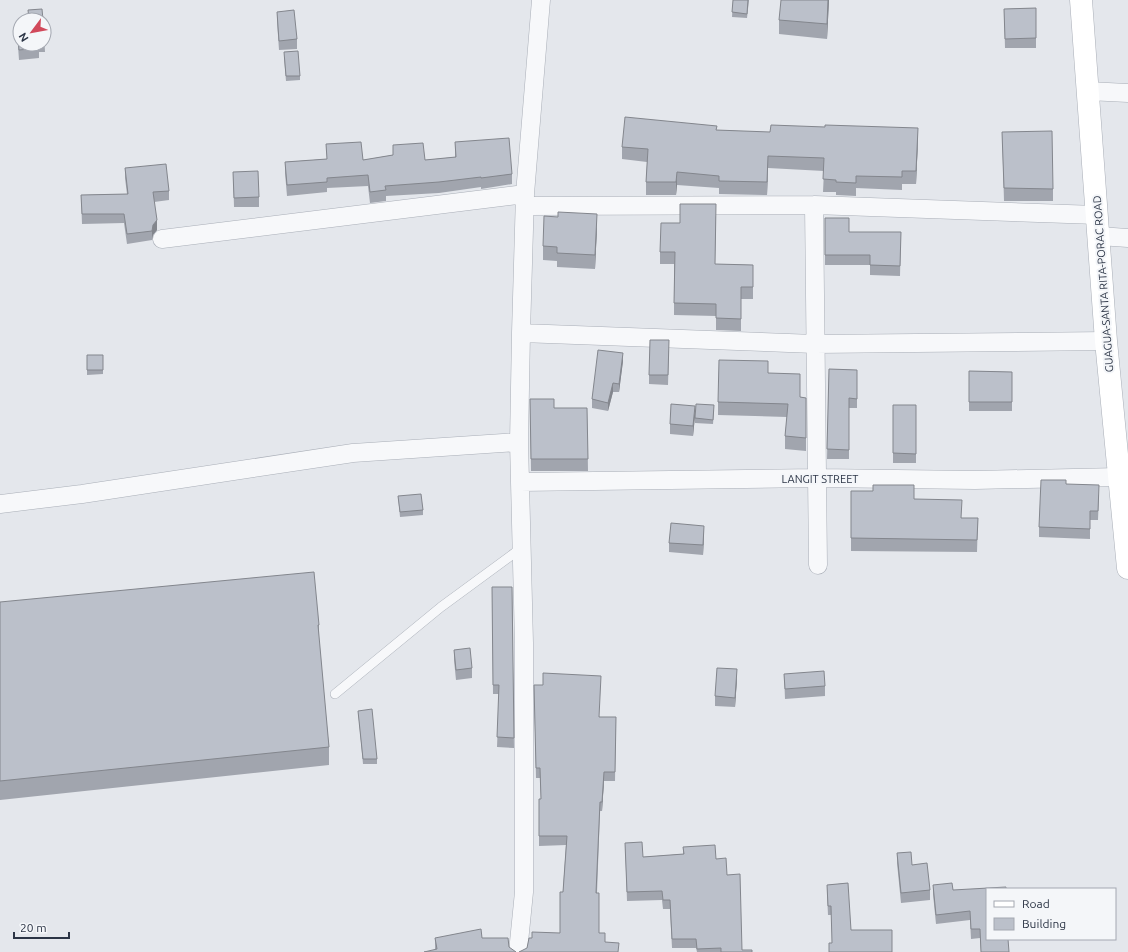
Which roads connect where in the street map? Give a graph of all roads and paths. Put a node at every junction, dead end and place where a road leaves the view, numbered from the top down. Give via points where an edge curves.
1 (541, 0) edge
2 (1080, 0) edge
3 (1088, 91) junction
4 (1128, 93) edge
5 (525, 200) junction
6 (814, 205) junction
7 (1098, 226) junction
8 (1128, 238) edge
9 (162, 239) dead end
10 (520, 333) junction
11 (1106, 341) junction
12 (815, 344) junction
13 (519, 442) junction
14 (1120, 477) junction
15 (816, 478) junction
16 (520, 482) junction
17 (0, 504) edge
18 (520, 549) junction
19 (818, 565) dead end
20 (1128, 568) edge
21 (335, 694) dead end
22 (518, 952) edge

1 - 5 street
2 - 3 main road, GUAGUA-SANTA RITA-PORAC ROAD
3 - 4 street
3 - 7 main road, GUAGUA-SANTA RITA-PORAC ROAD
5 - 6 street
5 - 9 street
5 - 10 street
6 - 7 street
6 - 12 street
7 - 8 street
7 - 11 main road, GUAGUA-SANTA RITA-PORAC ROAD
10 - 12 street
10 - 13 street
11 - 12 street
11 - 14 main road, GUAGUA-SANTA RITA-PORAC ROAD
12 - 15 street
13 - 16 street
13 - 17 street via 353,453
14 - 15 street, LANGIT STREET via 975,480
14 - 20 main road, GUAGUA-SANTA RITA-PORAC ROAD
15 - 16 street, LANGIT STREET
15 - 19 street
16 - 18 street
18 - 21 lane via 441,607
18 - 22 street via 524,672 524,892

